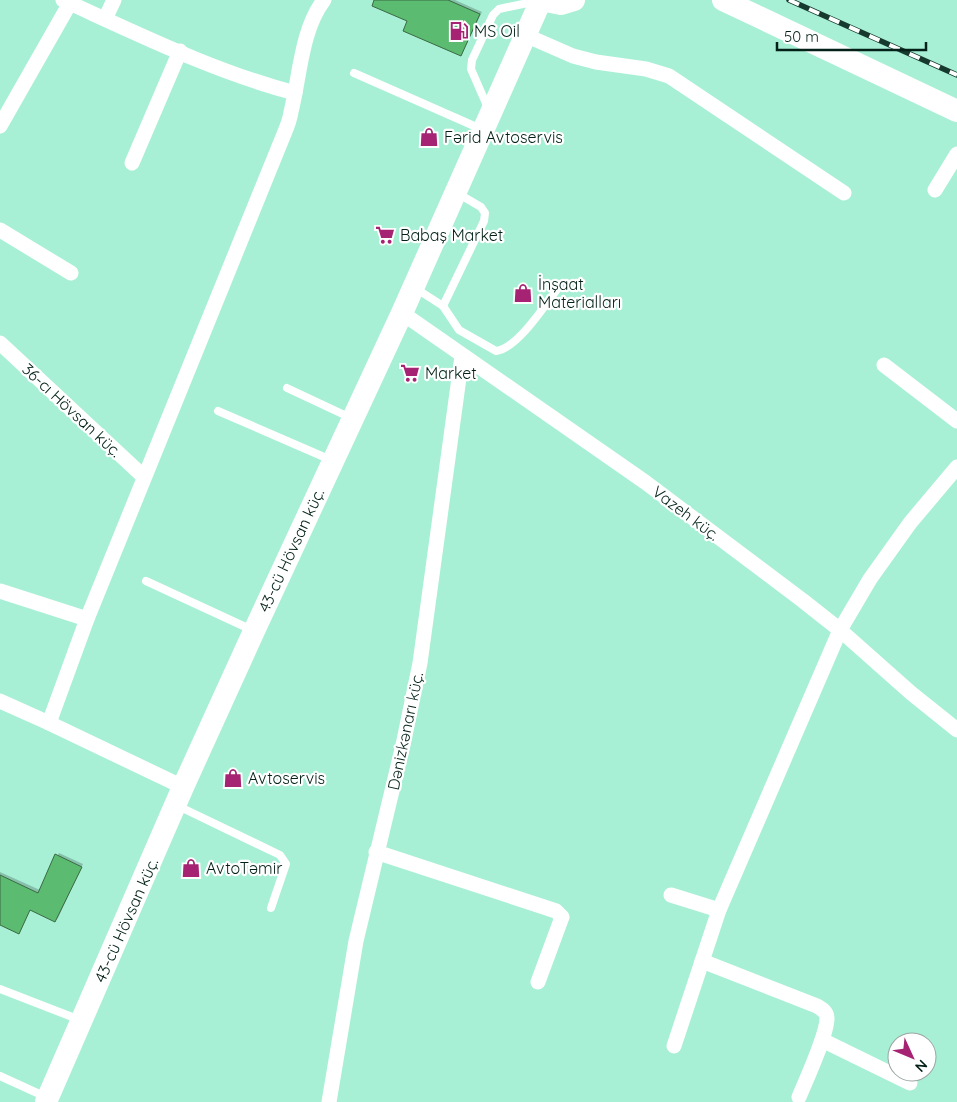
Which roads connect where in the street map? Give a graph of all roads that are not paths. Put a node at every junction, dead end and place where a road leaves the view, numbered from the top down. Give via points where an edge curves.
1 (114, 0) edge
2 (541, 0) edge
3 (574, 0) edge
4 (723, 0) edge
5 (319, 1) edge
6 (67, 2) edge
7 (105, 18) junction
8 (525, 35) junction
9 (180, 51) junction
10 (354, 73) dead end
11 (295, 93) junction
12 (957, 112) edge
13 (486, 121) junction
14 (0, 126) edge
15 (957, 154) edge
16 (132, 163) dead end
17 (935, 190) dead end
18 (455, 192) junction
19 (844, 194) dead end
20 (0, 230) edge
21 (71, 273) dead end
22 (413, 287) junction
23 (558, 288) dead end
24 (443, 306) junction
25 (402, 313) junction
26 (0, 343) edge
27 (462, 356) junction
28 (884, 365) dead end
29 (287, 388) dead end
30 (218, 411) dead end
31 (352, 419) junction
32 (957, 421) edge
33 (333, 460) junction
34 (957, 467) edge
35 (144, 477) junction
36 (146, 581) dead end
37 (0, 591) edge
38 (87, 619) junction
39 (840, 630) junction
40 (254, 631) junction
41 (0, 701) edge
42 (50, 723) junction
43 (957, 730) edge
44 (180, 796) junction
45 (376, 852) junction
46 (671, 896) dead end
47 (271, 908) dead end
48 (719, 910) junction
49 (702, 961) junction
50 (538, 982) dead end
51 (0, 989) edge
52 (82, 1021) junction
53 (822, 1040) junction
54 (674, 1046) dead end
55 (887, 1071) edge
56 (0, 1076) edge
57 (799, 1097) dead end
58 (47, 1100) edge
59 (329, 1102) edge

1 - 7 street
2 - 3 main road via 561,4
2 - 8 main road, 43-cü Hövsan küç.
2 - 13 lane via 499,9 480,42 471,69
4 - 12 main road
5 - 11 street via 299,66
6 - 7 street
6 - 14 street
7 - 9 street
8 - 13 main road, 43-cü Hövsan küç.
8 - 19 street via 573,56 669,76
9 - 11 street via 255,82
9 - 16 street
10 - 13 lane
11 - 35 street via 284,134
13 - 18 main road, 43-cü Hövsan küç.
15 - 17 street
18 - 22 main road, 43-cü Hövsan küç.
18 - 24 lane via 481,207 485,213
20 - 21 street
22 - 24 lane
22 - 25 main road, 43-cü Hövsan küç.
23 - 24 lane via 520,336 503,350 496,351 459,330
25 - 27 street, Vazeh küç.
25 - 31 main road, 43-cü Hövsan küç.
26 - 35 street, 36-cı Hövsan küç.
27 - 39 street, Vazeh küç. via 644,482
27 - 45 street, Dənizkənarı küç. via 420,662
28 - 32 street
29 - 31 lane
30 - 33 lane
31 - 33 main road, 43-cü Hövsan küç.
33 - 40 main road, 43-cü Hövsan küç.
34 - 39 street via 910,523 870,579
35 - 38 street
36 - 40 lane
37 - 38 street
38 - 42 street
39 - 43 street, Vazeh küç.
39 - 48 street
40 - 44 main road, 43-cü Hövsan küç.
41 - 42 street
42 - 44 street
44 - 47 lane via 280,855 286,864
44 - 52 main road, 43-cü Hövsan küç.
45 - 50 street via 556,911 562,917
45 - 59 street, Dənizkənarı küç. via 356,941
46 - 48 street
48 - 49 street
49 - 53 street via 824,1010 827,1017
49 - 54 street
51 - 52 lane
52 - 58 main road, 43-cü Hövsan küç.
53 - 55 street
53 - 57 street
56 - 58 lane

